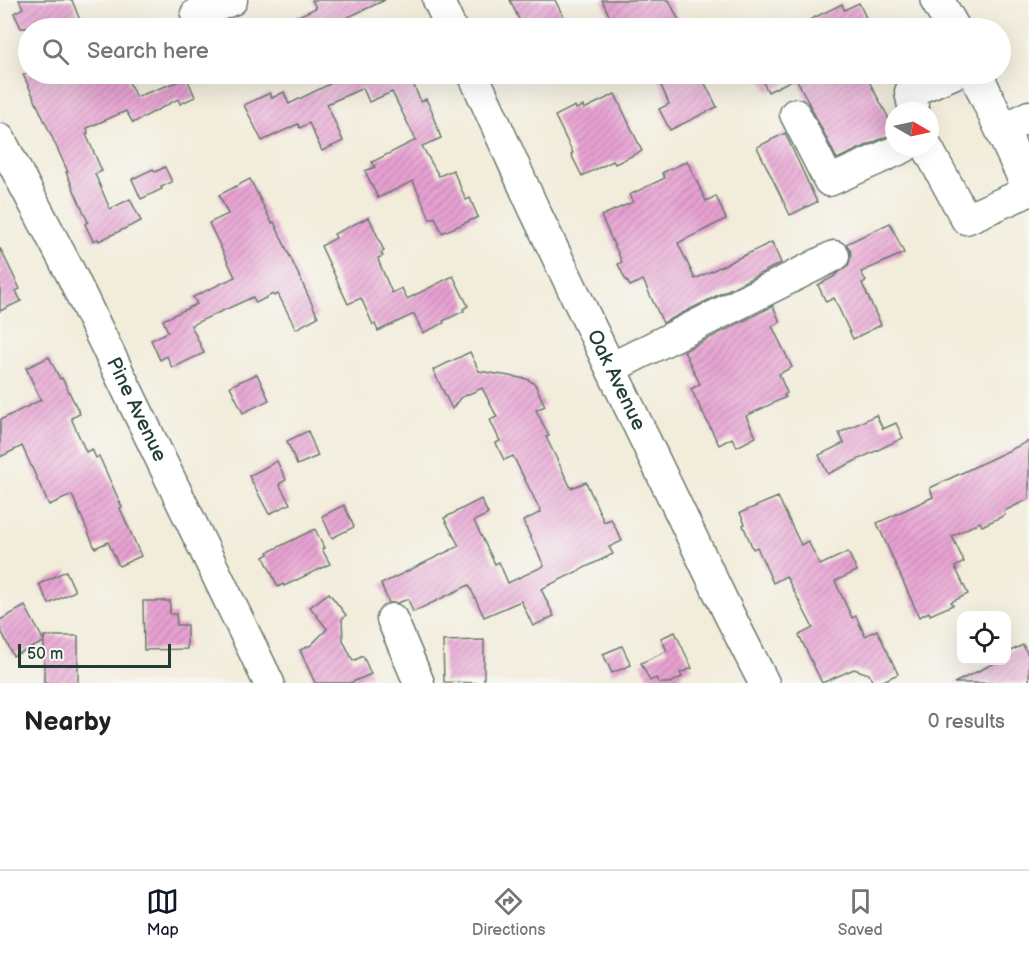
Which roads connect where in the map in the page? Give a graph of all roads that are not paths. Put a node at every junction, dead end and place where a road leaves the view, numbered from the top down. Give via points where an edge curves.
1 (232, 0) edge
2 (438, 0) edge
3 (938, 0) edge
4 (196, 14) dead end
5 (446, 18) edge
6 (948, 18) edge
7 (477, 84) edge
8 (929, 84) edge
9 (984, 84) edge
10 (912, 102) edge
11 (795, 114) dead end
12 (1016, 123) edge
13 (0, 139) edge
14 (885, 156) edge
15 (932, 156) edge
16 (1029, 190) edge
17 (834, 256) dead end
18 (611, 368) junction
19 (392, 620) dead end
20 (269, 683) edge
21 (419, 683) edge
22 (764, 683) edge

1 - 4 street
2 - 5 street
3 - 6 main road
7 - 18 street, Oak Avenue
8 - 10 street via 910,92
9 - 12 main road
11 - 14 street via 829,181
12 - 16 main road
13 - 20 street, Pine Avenue via 70,272
15 - 16 street via 966,219
17 - 18 street
18 - 22 street, Oak Avenue
19 - 21 street

